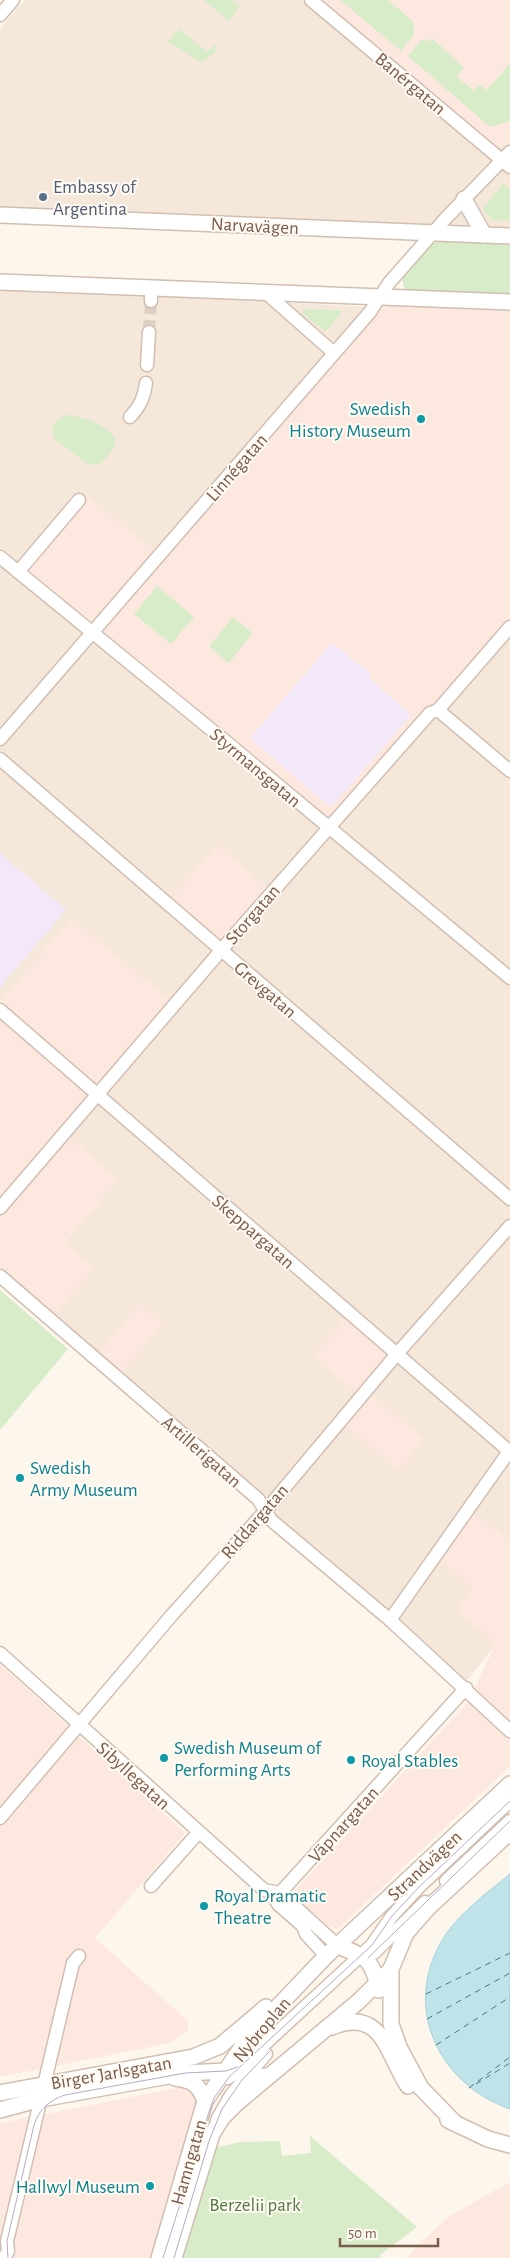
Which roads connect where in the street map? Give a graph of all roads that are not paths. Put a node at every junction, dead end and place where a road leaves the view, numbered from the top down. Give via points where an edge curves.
1 (13, 0) edge
2 (311, 0) edge
3 (0, 15) edge
4 (507, 159) edge
5 (464, 199) junction
6 (0, 215) edge
7 (434, 232) junction
8 (484, 235) junction
9 (510, 236) edge
10 (0, 282) edge
11 (265, 292) junction
12 (381, 298) junction
13 (510, 302) edge
14 (149, 332) tunnel mouth
15 (334, 353) junction
16 (147, 366) dead end
17 (146, 383) dead end
18 (130, 417) dead end
19 (79, 500) dead end
20 (0, 557) edge
21 (18, 572) junction
22 (510, 627) edge
23 (92, 632) junction
24 (438, 710) junction
25 (0, 738) edge
26 (0, 759) edge
27 (510, 771) edge
28 (328, 828) junction
29 (221, 950) junction
30 (510, 978) edge
31 (0, 1010) edge
32 (97, 1095) junction
33 (510, 1200) edge
34 (0, 1208) edge
35 (510, 1226) edge
36 (0, 1276) edge
37 (396, 1355) junction
38 (509, 1451) edge
39 (266, 1510) junction
40 (390, 1620) junction
41 (0, 1653) edge
42 (466, 1688) junction
43 (79, 1726) junction
44 (510, 1731) edge
45 (510, 1784) edge
46 (510, 1801) edge
47 (0, 1818) edge
48 (510, 1821) edge
49 (510, 1832) edge
50 (198, 1833) junction
51 (151, 1886) dead end
52 (276, 1892) junction
53 (338, 1946) junction
54 (79, 1956) dead end
55 (326, 1956) junction
56 (364, 1957) junction
57 (391, 1969) junction
58 (378, 1983) junction
59 (391, 2024) junction
60 (326, 2029) junction
61 (220, 2046) joint
62 (261, 2059) joint
63 (236, 2072) junction
64 (159, 2078) junction
65 (266, 2079) junction
66 (44, 2084) junction
67 (0, 2093) edge
68 (41, 2099) junction
69 (205, 2101) junction
70 (0, 2104) edge
71 (0, 2110) edge
72 (456, 2124) junction
73 (212, 2134) junction
74 (510, 2144) edge
75 (8, 2256) edge
76 (159, 2258) edge
77 (163, 2258) edge
78 (174, 2258) edge

1 - 3 street
2 - 4 street, Banérgatan
4 - 5 street, Linnégatan
5 - 7 street, Linnégatan
5 - 8 street
6 - 7 street, Narvavägen
7 - 8 street, Narvavägen
7 - 12 street, Linnégatan via 389,283
8 - 9 street, Narvavägen
10 - 11 street via 151,295
11 - 12 street
11 - 15 street
12 - 13 street
12 - 15 street, Linnégatan
14 - 16 street
15 - 23 street, Linnégatan
17 - 18 street via 140,407
19 - 21 street
20 - 21 street, Styrmansgatan
21 - 23 street, Styrmansgatan
22 - 24 street, Storgatan
23 - 25 street, Linnégatan
23 - 28 street, Styrmansgatan
24 - 27 street
24 - 28 street, Storgatan via 430,713
26 - 29 street, Grevgatan
28 - 29 street, Storgatan
28 - 30 street, Styrmansgatan
29 - 32 street, Storgatan
29 - 33 street, Grevgatan
31 - 32 street, Skeppargatan
32 - 34 street, Storgatan
32 - 37 street, Skeppargatan
35 - 37 street, Riddargatan
36 - 39 street, Artillerigatan via 258,1499
37 - 38 street, Skeppargatan
37 - 39 street, Riddargatan
38 - 40 street
39 - 40 street, Artillerigatan via 271,1520
39 - 43 street, Riddargatan
40 - 42 street, Artillerigatan
41 - 43 street, Sibyllegatan
42 - 44 street, Artillerigatan
42 - 52 street, Väpnargatan
43 - 47 street, Riddargatan
43 - 50 street, Sibyllegatan
45 - 53 street, Strandvägen
46 - 56 street, Strandvägen via 419,1886 392,1916
48 - 56 street, Strandvägen
49 - 57 street, Strandvägen via 428,1908 406,1933
50 - 51 street
50 - 52 street, Sibyllegatan via 264,1890
52 - 53 street, Sibyllegatan
52 - 55 street, Sibyllegatan via 278,1904 303,1926
53 - 55 street, Nybroplan
53 - 56 street
54 - 66 street via 73,1963
55 - 61 street, Nybroplan
55 - 63 street, Nybroplan via 248,2038
56 - 58 street via 375,1971
56 - 62 street, Nybroplan
56 - 63 street, Nybroplan
57 - 58 street, Nybroplan
57 - 59 street
58 - 59 street
58 - 60 street, Nybroplan
59 - 72 street via 421,2088
60 - 65 street, Nybroplan
60 - 72 street via 351,2021 363,2022 374,2028 411,2091 429,2110
61 - 66 street, Birger Jarlsgatan via 186,2059
62 - 63 street, Hamngatan
63 - 64 street, Birger Jarlsgatan via 207,2070
63 - 65 street, Nybroplan
63 - 69 street, Hamngatan
63 - 73 street, Hamngatan
63 - 77 street, Hamngatan via 214,2098 208,2112
64 - 68 street, Birger Jarlsgatan
64 - 69 street, Birger Jarlsgatan via 194,2082
65 - 73 street, Hamngatan via 229,2109
66 - 67 street, Birger Jarlsgatan
66 - 68 street
68 - 70 street, Birger Jarlsgatan
68 - 71 street, Birger Jarlsgatan
68 - 75 street via 10,2232
69 - 76 street, Hamngatan
72 - 74 street via 488,2139
73 - 78 street, Hamngatan

